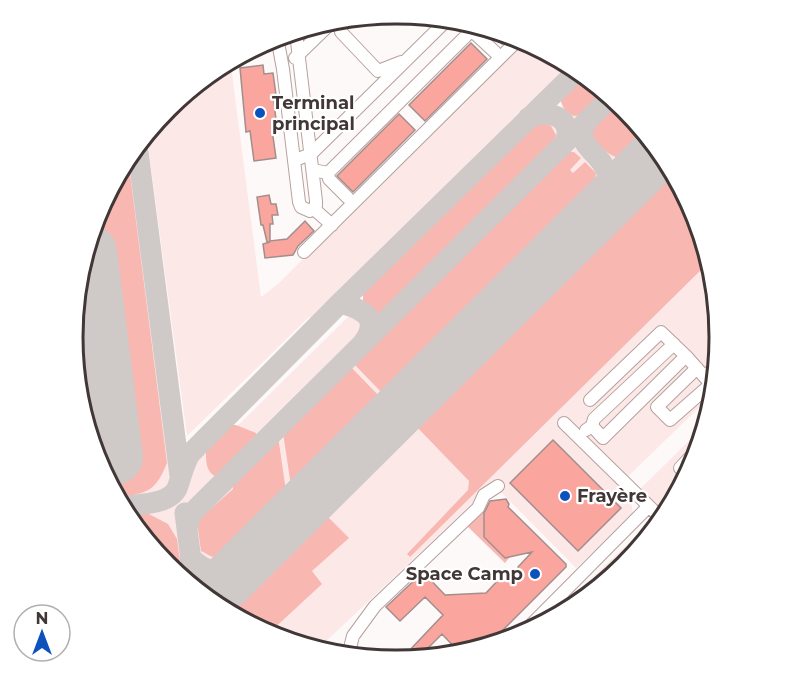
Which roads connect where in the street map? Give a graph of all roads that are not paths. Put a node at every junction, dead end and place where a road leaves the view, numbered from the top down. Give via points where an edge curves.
1 (439, 27) edge
2 (341, 29) edge
3 (468, 32) edge
4 (320, 34) edge
5 (477, 35) edge
6 (304, 38) edge
7 (297, 41) edge
8 (313, 41) junction
9 (512, 46) edge
10 (279, 47) edge
11 (495, 52) dead end
12 (299, 55) junction
13 (405, 60) junction
14 (284, 69) junction
15 (311, 154) junction
16 (295, 160) junction
17 (313, 170) junction
18 (328, 173) junction
19 (348, 198) dead end
20 (314, 209) junction
21 (332, 225) junction
22 (304, 252) dead end
23 (674, 344) junction
24 (686, 356) junction
25 (707, 369) edge
26 (590, 400) dead end
27 (564, 423) dead end
28 (586, 431) junction
29 (498, 486) dead end
30 (648, 507) junction
31 (656, 513) edge
32 (539, 617) edge
33 (350, 647) edge

1 - 13 street
2 - 13 street via 378,71
3 - 18 street
4 - 8 street
5 - 11 street
6 - 8 street
7 - 12 street
8 - 12 street
9 - 21 street
10 - 14 street
12 - 14 street
12 - 15 street
13 - 15 street
14 - 16 street
15 - 16 street
15 - 17 street
16 - 20 street via 301,207
17 - 18 street
17 - 20 street
18 - 19 street
20 - 21 street
21 - 22 street
23 - 24 street
23 - 26 street via 661,332
23 - 28 street
24 - 25 street
24 - 28 street via 603,438
27 - 28 street
28 - 30 street
29 - 33 street via 484,495 478,508 375,606 353,636
30 - 31 street
30 - 32 street

